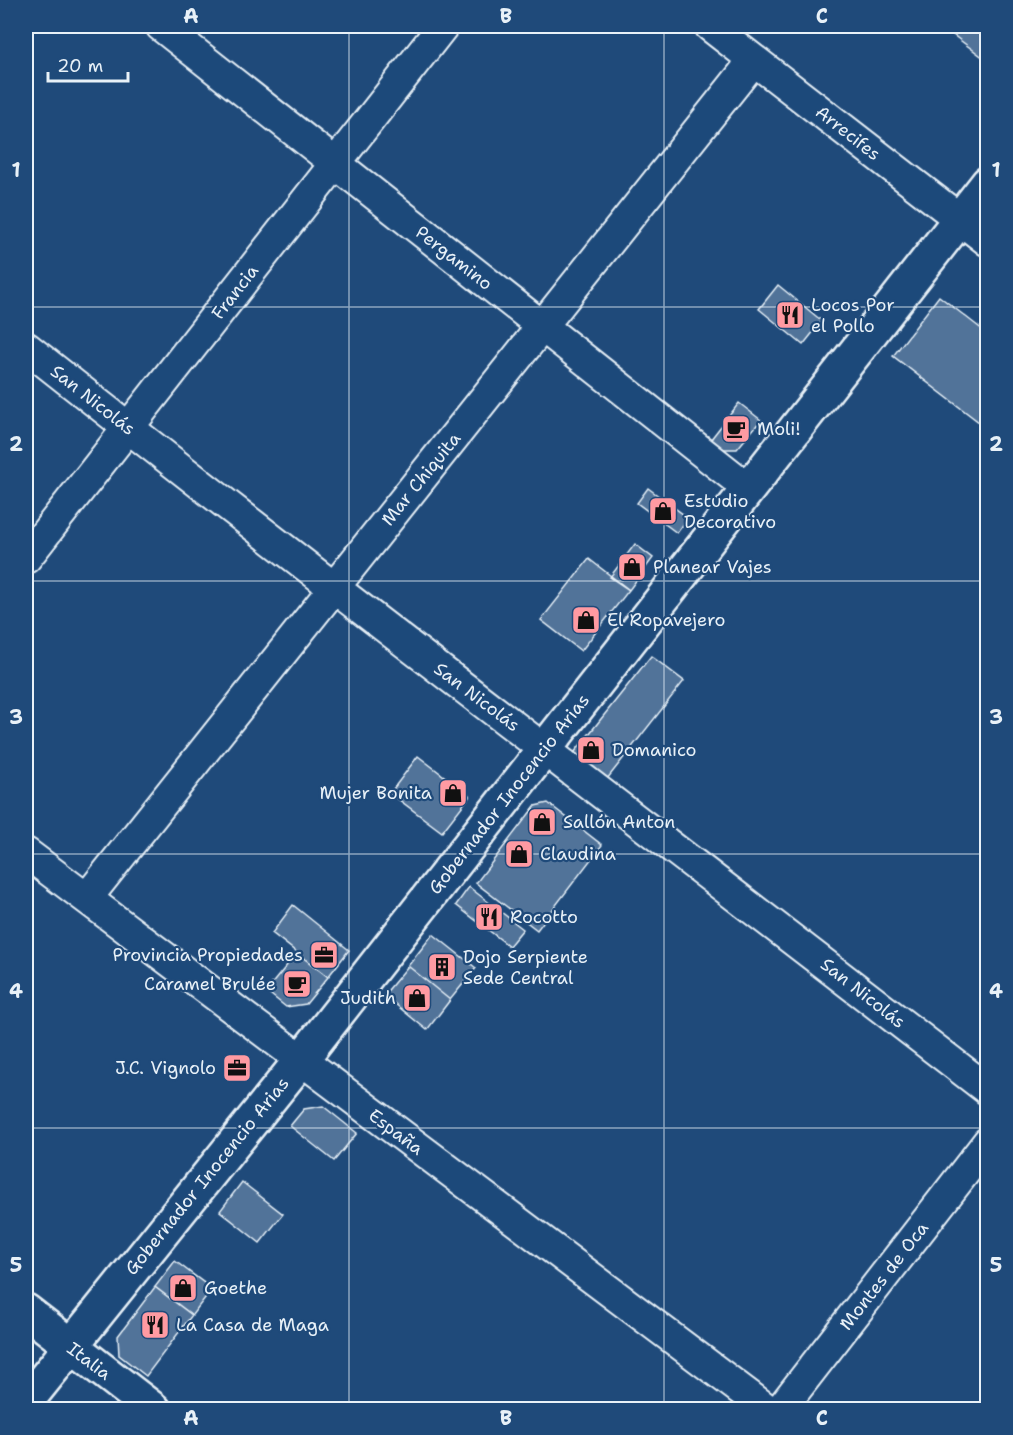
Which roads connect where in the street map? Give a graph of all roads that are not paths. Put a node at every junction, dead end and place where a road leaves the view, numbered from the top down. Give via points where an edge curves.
1 (161, 26) edge
2 (443, 26) edge
3 (710, 26) edge
4 (754, 60) junction
5 (335, 164) junction
6 (987, 183) edge
7 (959, 219) junction
8 (987, 241) edge
9 (543, 327) junction
10 (26, 347) edge
11 (129, 429) junction
12 (749, 489) junction
13 (26, 558) edge
14 (333, 589) junction
15 (545, 748) junction
16 (26, 854) edge
17 (87, 898) junction
18 (301, 1060) junction
19 (987, 1090) edge
20 (987, 1142) edge
21 (26, 1311) edge
22 (69, 1347) junction
23 (26, 1402) edge
24 (154, 1410) edge
25 (768, 1410) edge
26 (780, 1410) edge

1 - 5 street, Pergamino
2 - 5 street, Francia
3 - 4 street, Arrecifes
4 - 7 street, Arrecifes
4 - 9 street, Mar Chiquita
5 - 9 street, Pergamino
5 - 11 street, Francia
6 - 7 street, Gobernador Inocencio Arias
7 - 8 street, Arrecifes
7 - 12 street, Gobernador Inocencio Arias
9 - 12 street, Pergamino
9 - 14 street, Mar Chiquita
10 - 11 street, San Nicolás
11 - 13 street, Francia
11 - 14 street, San Nicolás
12 - 15 street, Gobernador Inocencio Arias
14 - 15 street, San Nicolás
14 - 17 street, Mar Chiquita
15 - 18 street, Gobernador Inocencio Arias
15 - 19 street, San Nicolás
16 - 17 street, España
17 - 18 street, España
18 - 22 street, Gobernador Inocencio Arias
18 - 25 street, España
20 - 26 street, Montes de Oca
21 - 22 street, Italia
22 - 23 street, Gobernador Inocencio Arias
22 - 24 street, Italia

